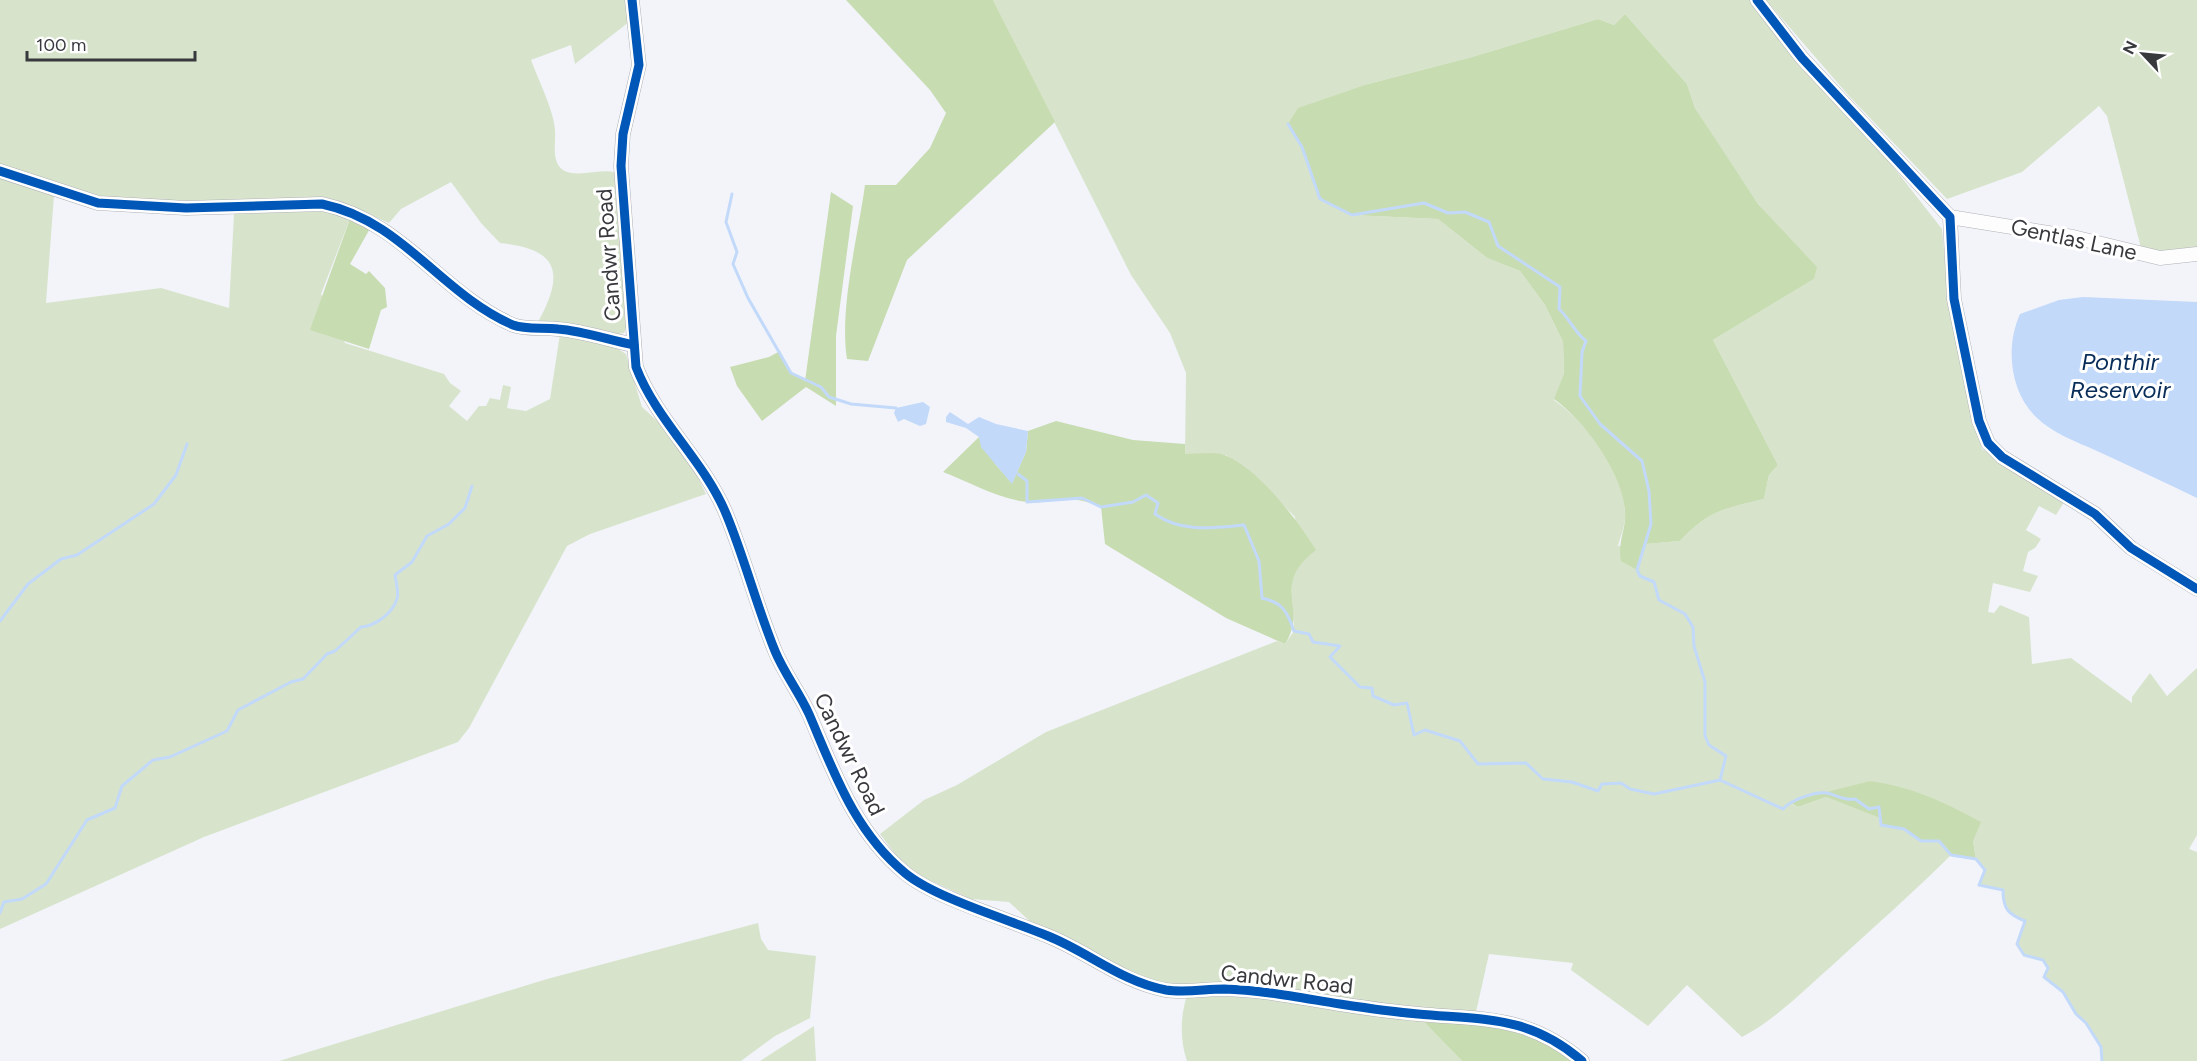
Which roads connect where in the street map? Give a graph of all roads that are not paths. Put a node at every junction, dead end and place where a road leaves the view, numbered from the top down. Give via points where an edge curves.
1 (632, 0) edge
2 (1757, 0) edge
3 (0, 171) edge
4 (1950, 217) junction
5 (2197, 254) edge
6 (634, 345) junction
7 (2197, 589) edge
8 (1582, 1061) edge

1 - 6 street, Candwr Road via 639,65 623,134 621,166
2 - 4 street via 1802,57
3 - 6 street via 98,203 186,208 322,204 341,208 381,227 464,296 515,326 558,329
4 - 5 street, Gentlas Lane via 2062,235 2160,258
4 - 7 street via 1954,298 1979,421 1988,443 2002,457 2095,514 2131,548
6 - 8 street, Candwr Road via 636,367 644,387 713,487 727,517 777,655 808,711 840,788 856,818 906,874 1053,938 1138,981 1166,990 1255,991 1415,1014 1512,1023 1551,1037

